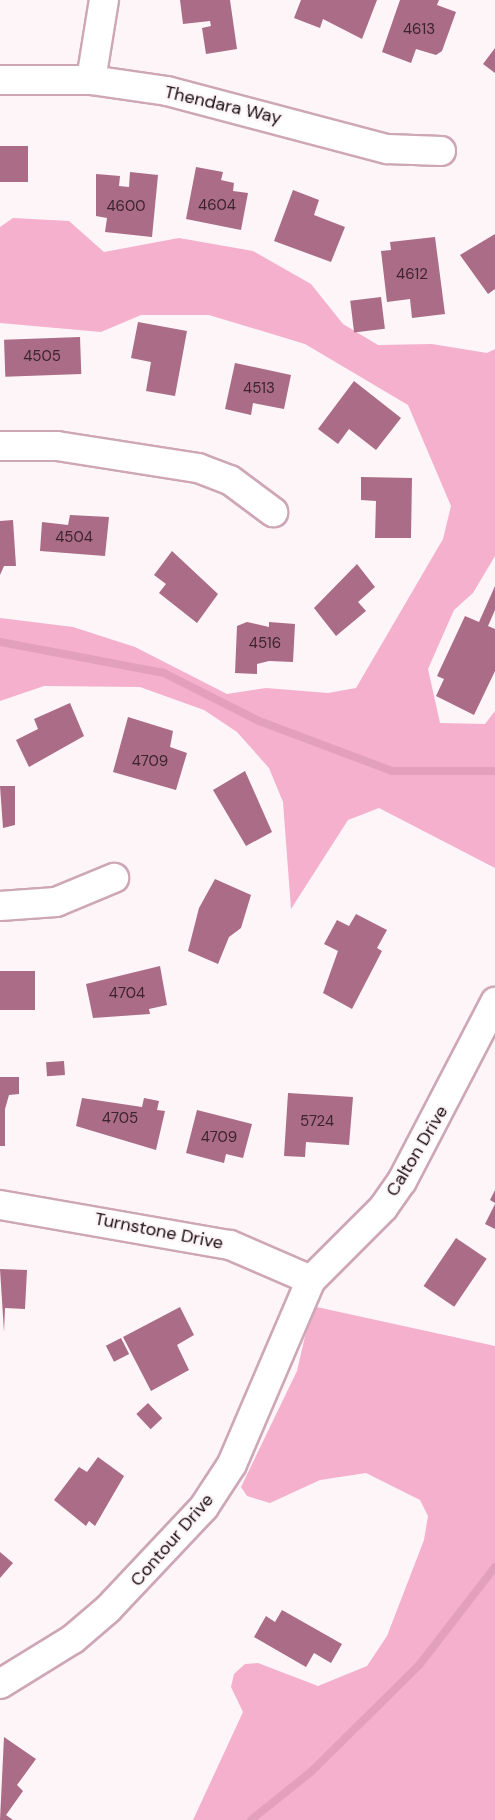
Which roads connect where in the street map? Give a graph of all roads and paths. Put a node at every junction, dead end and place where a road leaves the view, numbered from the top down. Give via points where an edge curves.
1 (104, 0) edge
2 (0, 80) edge
3 (91, 80) junction
4 (441, 151) dead end
5 (0, 446) edge
6 (273, 512) dead end
7 (114, 878) dead end
8 (0, 906) edge
9 (495, 1002) edge
10 (0, 1205) edge
11 (311, 1280) junction
12 (0, 1684) edge

1 - 3 street
2 - 3 street, Thendara Way
3 - 4 street, Thendara Way via 228,104 387,149
5 - 6 street via 57,446 198,468 230,480
7 - 8 street via 56,902
9 - 11 street, Calton Drive via 402,1181 383,1208
10 - 11 street, Turnstone Drive via 230,1245
11 - 12 street, Contour Drive via 232,1464 204,1507 108,1609 73,1639

